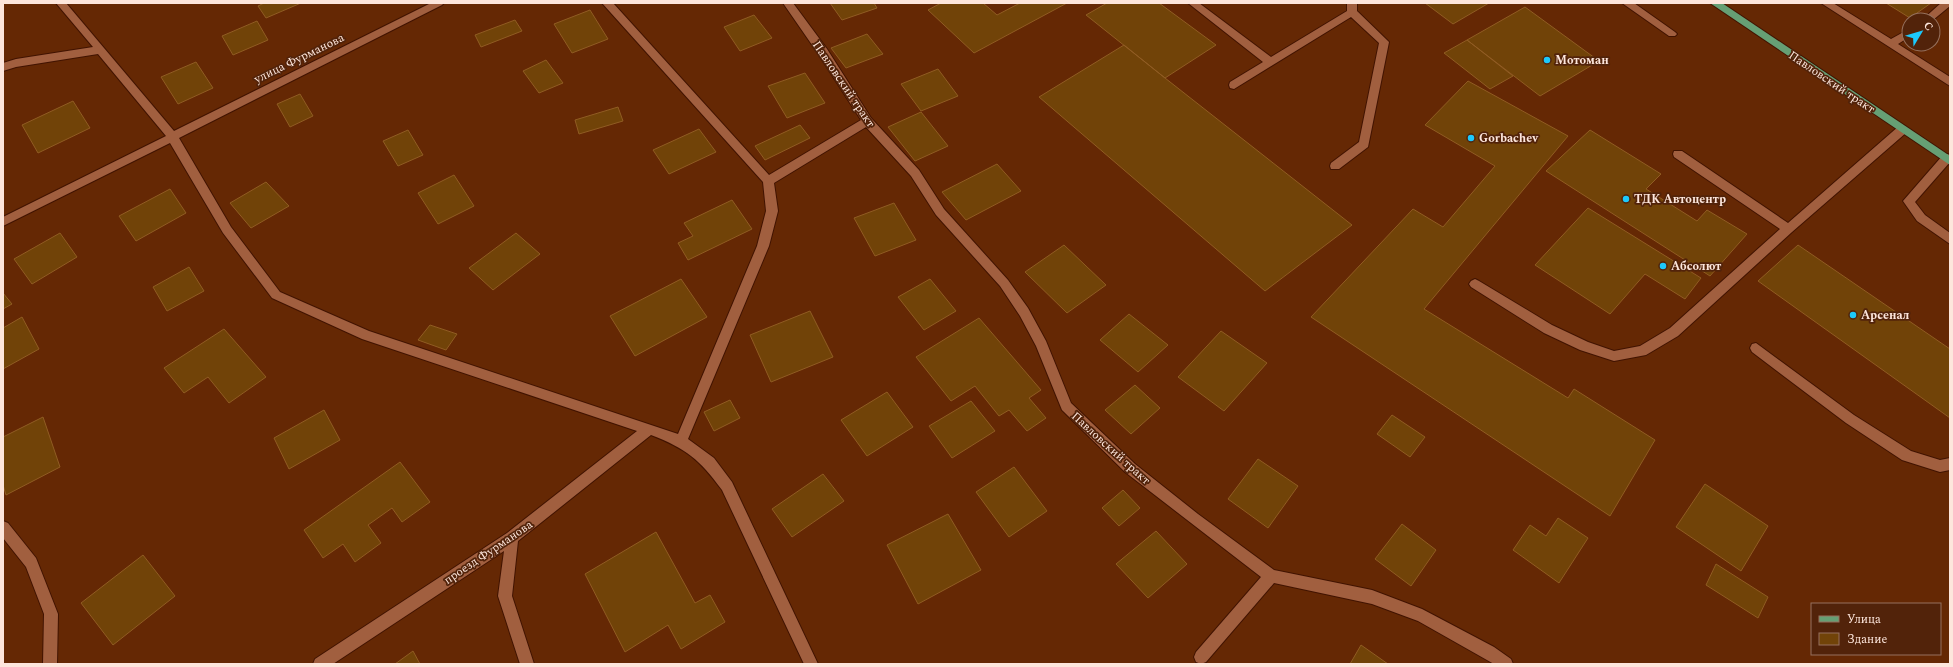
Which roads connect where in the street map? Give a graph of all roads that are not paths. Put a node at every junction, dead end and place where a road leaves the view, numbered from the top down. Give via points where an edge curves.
1 (61, 3) edge
2 (439, 3) edge
3 (607, 3) edge
4 (788, 3) edge
5 (1193, 3) edge
6 (1627, 3) edge
7 (1715, 3) edge
8 (1826, 3) edge
9 (1947, 3) edge
10 (1352, 8) edge
11 (1936, 12) edge
12 (1672, 34) dead end
13 (1901, 37) edge
14 (1891, 44) junction
15 (99, 50) junction
16 (1270, 62) junction
17 (3, 67) edge
18 (1950, 82) edge
19 (1234, 85) dead end
20 (867, 121) junction
21 (1903, 130) junction
22 (172, 136) junction
23 (1678, 154) dead end
24 (1948, 159) edge
25 (1335, 166) dead end
26 (768, 181) junction
27 (3, 222) edge
28 (1788, 229) junction
29 (1950, 239) edge
30 (1476, 284) dead end
31 (1756, 348) dead end
32 (649, 429) junction
33 (681, 441) junction
34 (1950, 464) edge
35 (3, 527) edge
36 (512, 538) junction
37 (1271, 576) junction
38 (1202, 657) dead end
39 (50, 664) edge
40 (320, 664) edge
41 (527, 664) edge
42 (811, 664) edge
43 (1506, 664) edge

1 - 15 street
2 - 22 street, улица Фурманова
3 - 26 street
4 - 20 street, Павловский тракт
5 - 16 street
6 - 12 street
7 - 21 main road, Павловский тракт
8 - 14 street
9 - 11 street
10 - 16 street
10 - 25 street via 1384,42 1364,144
13 - 14 street
14 - 18 street
15 - 17 street
15 - 22 street
16 - 19 street
20 - 26 street
20 - 37 street, Павловский тракт via 915,173 940,212 1004,283 1042,345 1066,406 1130,468
21 - 24 main road, Павловский тракт
21 - 28 street
22 - 27 street, улица Фурманова
22 - 32 street via 227,230 276,295 366,335
23 - 28 street
24 - 29 street via 1909,201 1917,215
26 - 33 street via 772,211 763,246
28 - 30 street via 1674,332 1642,351 1614,356 1584,346 1548,329
31 - 34 street via 1850,419 1907,456 1940,466
32 - 33 street
32 - 36 street, проезд Фурманова
33 - 42 street via 709,462 727,486
35 - 39 street via 30,563 51,614
36 - 40 street, проезд Фурманова
36 - 41 street via 505,596
37 - 38 street
37 - 43 street, Павловский тракт via 1372,596 1422,616

